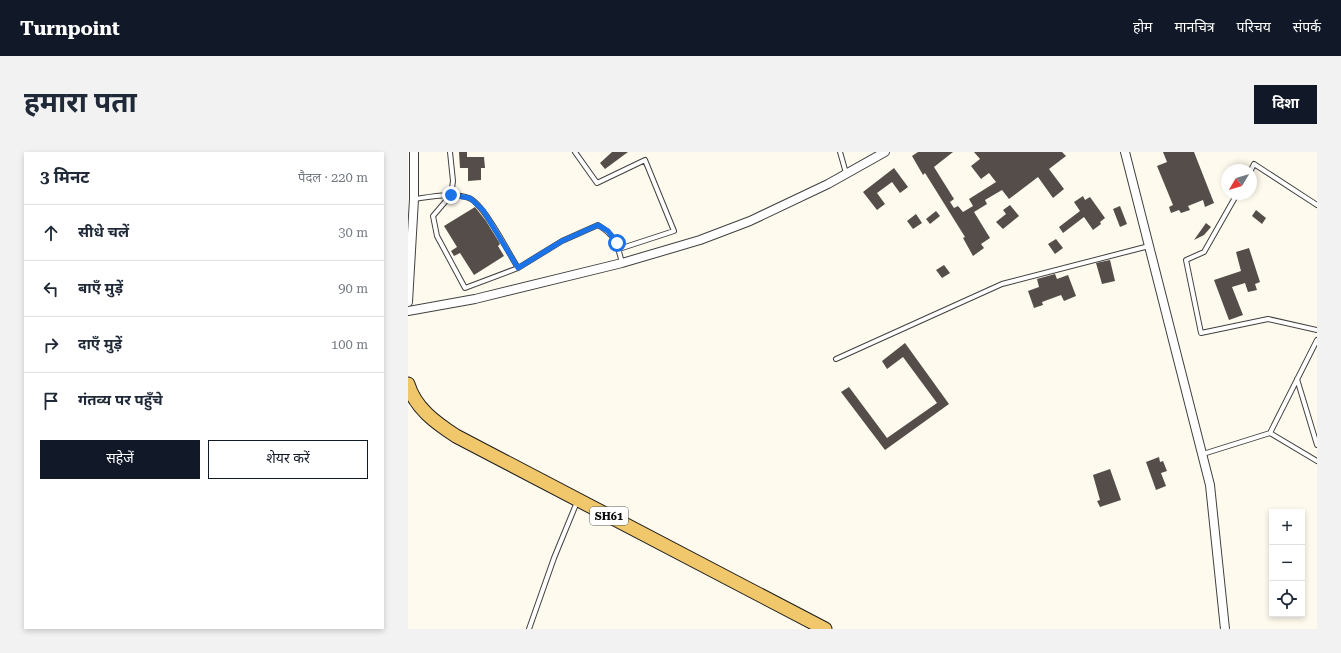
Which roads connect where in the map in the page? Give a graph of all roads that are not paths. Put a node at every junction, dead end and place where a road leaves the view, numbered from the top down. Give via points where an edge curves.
1 (414, 152) edge
2 (450, 152) edge
3 (575, 152) edge
4 (840, 152) edge
5 (885, 152) edge
6 (1125, 152) edge
7 (1257, 166) edge
8 (846, 174) junction
9 (451, 195) junction
10 (414, 199) junction
11 (1234, 200) edge
12 (1317, 205) edge
13 (1150, 246) junction
14 (619, 248) junction
15 (622, 263) junction
16 (518, 268) junction
17 (408, 302) edge
18 (408, 312) edge
19 (1317, 330) edge
20 (1317, 340) edge
21 (836, 359) dead end
22 (1297, 378) junction
23 (409, 389) edge
24 (1270, 433) junction
25 (1317, 444) edge
26 (1203, 454) junction
27 (1317, 461) edge
28 (578, 500) junction
29 (529, 629) edge
30 (825, 629) edge
31 (1225, 629) edge

1 - 10 street
2 - 9 lane via 453,181
3 - 14 lane via 597,183 645,160 674,231
4 - 8 lane
5 - 8 street
6 - 13 street
7 - 12 lane
8 - 15 street via 750,221 700,240
9 - 10 lane
9 - 16 lane via 470,198 483,210
9 - 16 lane via 433,216 437,236 465,288
10 - 17 street
11 - 19 lane via 1204,252 1186,260 1201,333 1268,319
13 - 21 lane via 1002,284
13 - 26 street
14 - 15 lane
14 - 16 lane via 608,231 598,225 562,241
15 - 18 street via 474,299
20 - 22 lane
22 - 24 lane
22 - 25 lane
23 - 28 main road, SH61 via 422,409 435,422 456,436
24 - 26 lane
24 - 27 lane
26 - 31 street via 1210,485
28 - 29 lane
28 - 30 main road, SH61

